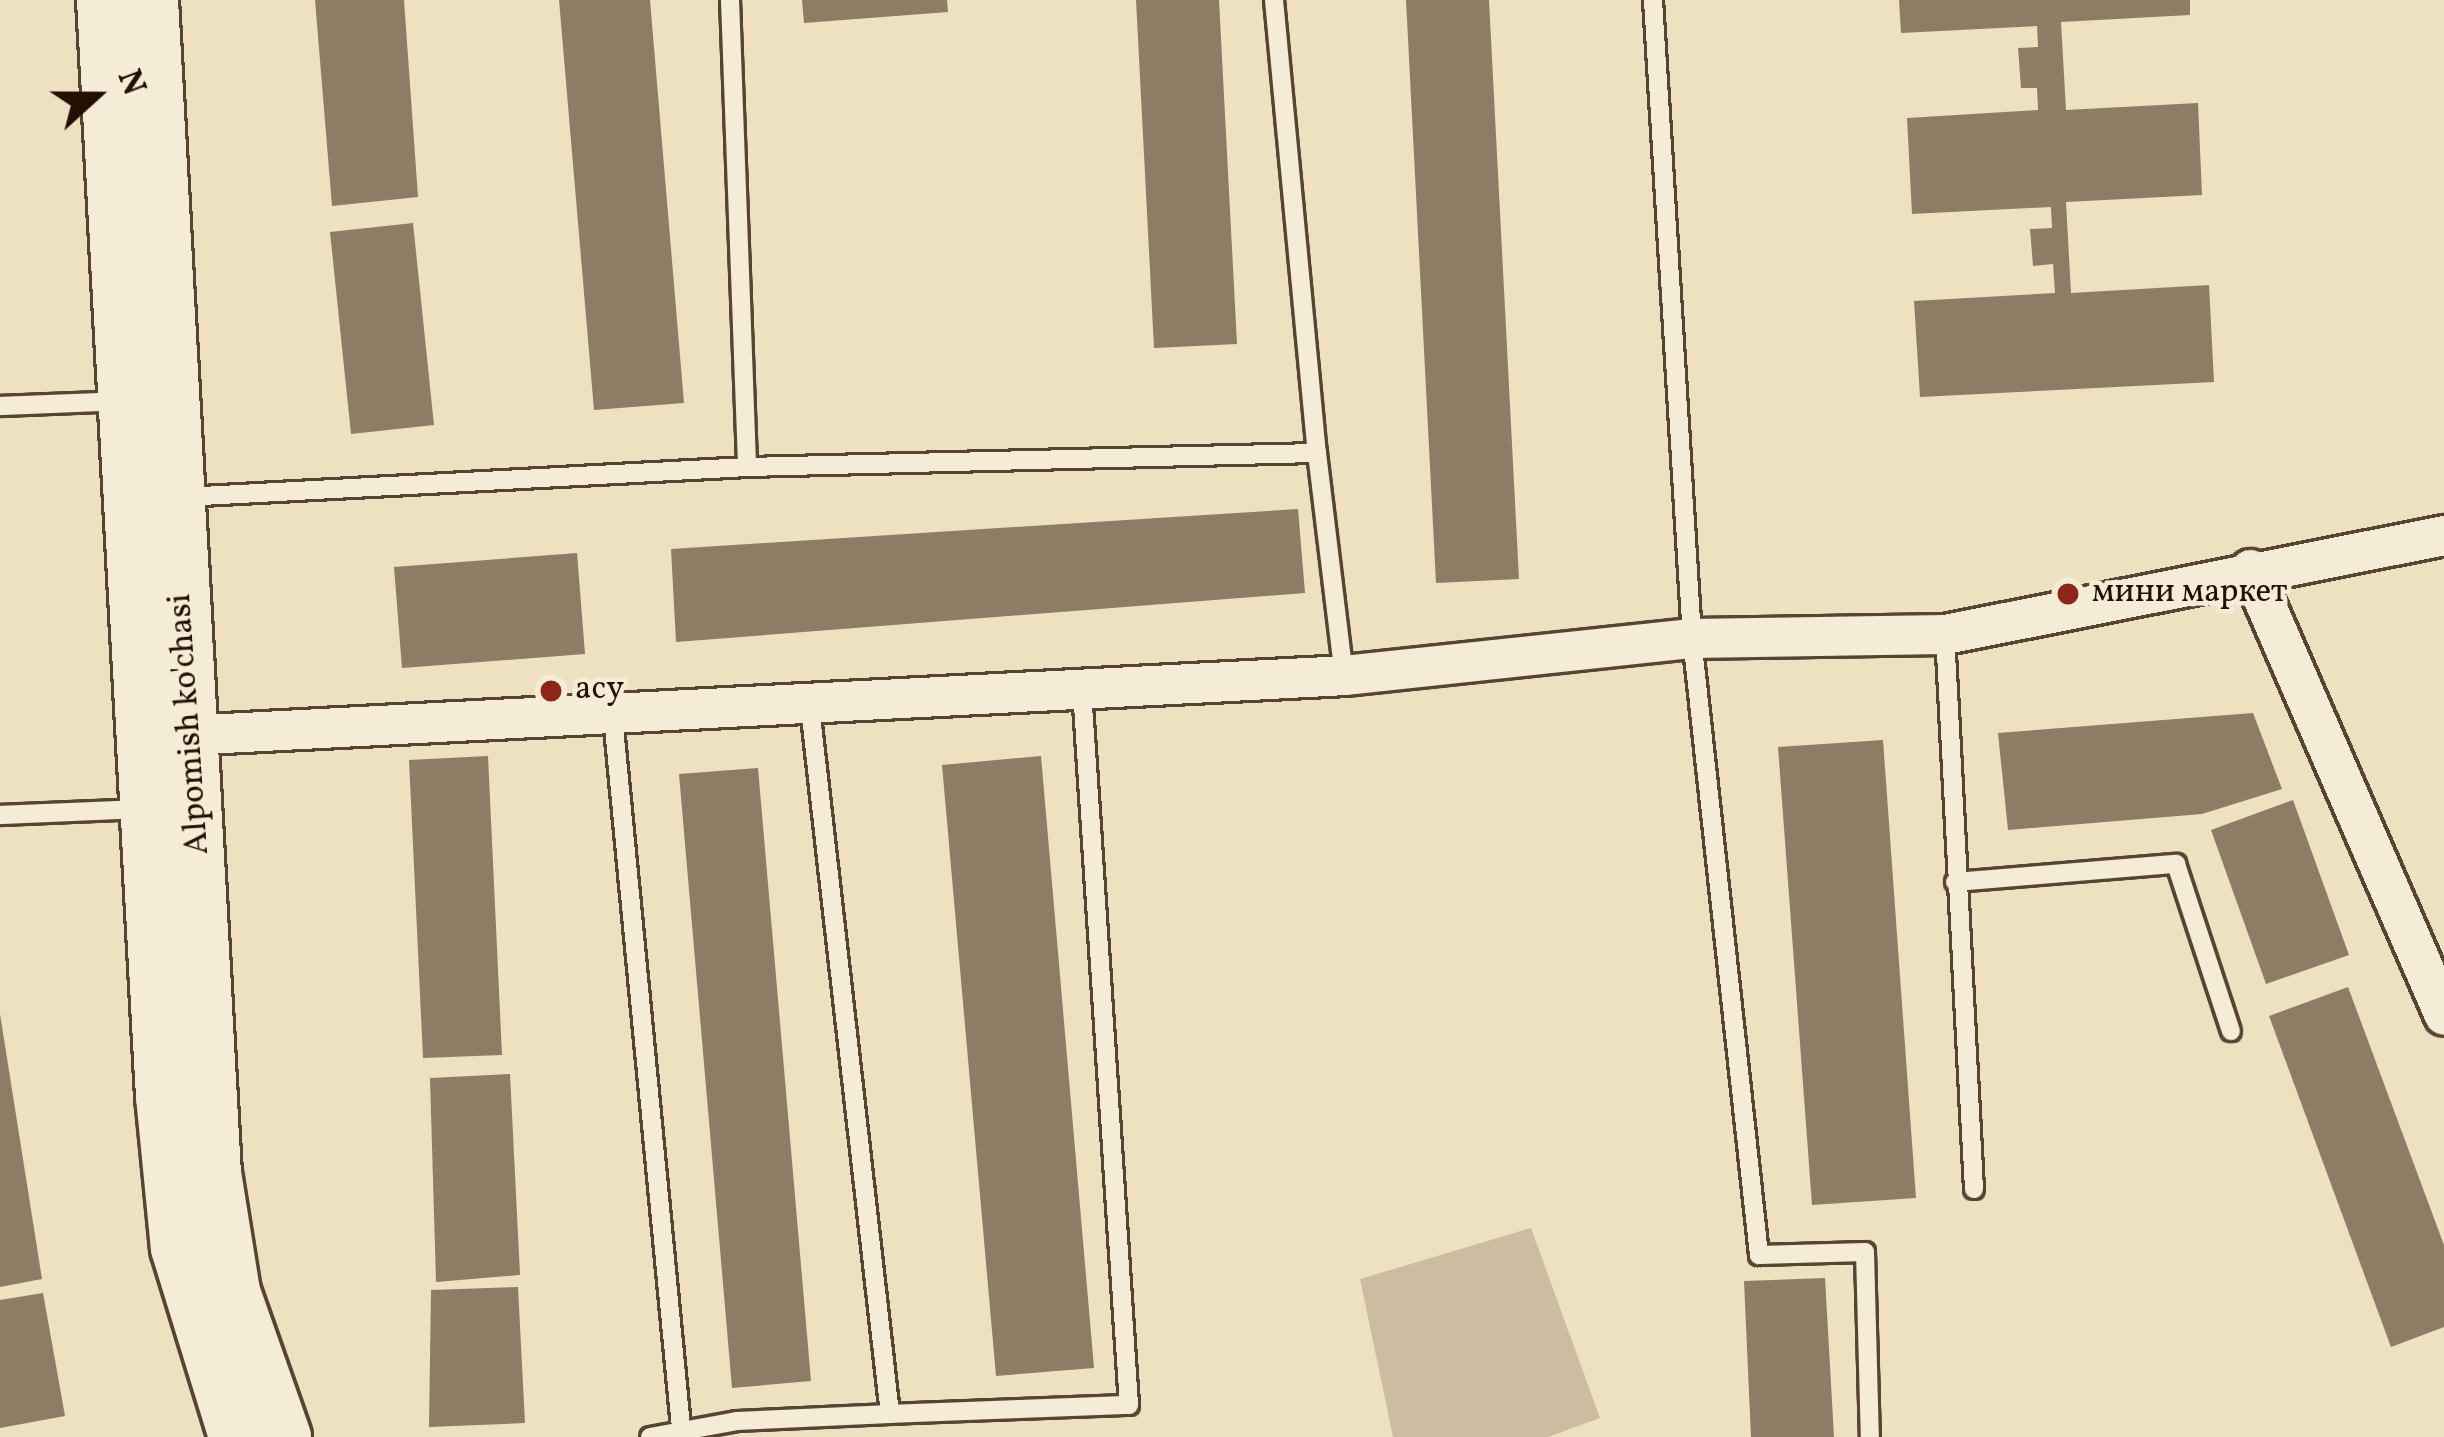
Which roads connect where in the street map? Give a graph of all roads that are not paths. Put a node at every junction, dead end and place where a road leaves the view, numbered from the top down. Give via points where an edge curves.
1 (104, 0) edge
2 (151, 0) edge
3 (730, 0) edge
4 (1274, 0) edge
5 (1653, 0) edge
6 (127, 401) junction
7 (0, 406) edge
8 (1317, 453) junction
9 (747, 467) junction
10 (176, 497) junction
11 (2444, 535) edge
12 (2250, 569) junction
13 (1945, 634) junction
14 (1692, 638) junction
15 (1344, 675) junction
16 (1082, 691) junction
17 (809, 699) junction
18 (613, 717) junction
19 (169, 736) junction
20 (174, 807) junction
21 (0, 815) edge
22 (1955, 882) junction
23 (2444, 1015) edge
24 (2231, 1031) dead end
25 (1974, 1190) dead end
26 (890, 1414) junction
27 (681, 1427) junction
28 (738, 1429) edge
29 (236, 1437) edge
30 (282, 1437) edge
31 (650, 1437) edge
32 (1870, 1437) edge

1 - 6 main road
2 - 10 main road, Alpomish ko'chasi
3 - 9 lane
4 - 8 lane
5 - 14 lane
6 - 7 lane
6 - 19 main road
8 - 9 lane
8 - 15 lane
9 - 10 lane
10 - 19 main road, Alpomish ko'chasi
11 - 12 street
12 - 13 street via 2136,602
12 - 23 street
13 - 14 street
13 - 22 lane
14 - 15 street
14 - 32 lane via 1759,1255 1865,1252
15 - 16 street
16 - 17 street
16 - 26 lane via 1129,1405
17 - 18 street
17 - 26 lane
18 - 19 street
18 - 27 lane
19 - 20 main road, Alpomish ko'chasi
20 - 21 lane
20 - 29 main road via 178,1248
20 - 30 main road, Alpomish ko'chasi via 221,1240
22 - 24 lane via 2176,863
22 - 25 lane
26 - 28 lane
27 - 28 lane
27 - 31 lane

